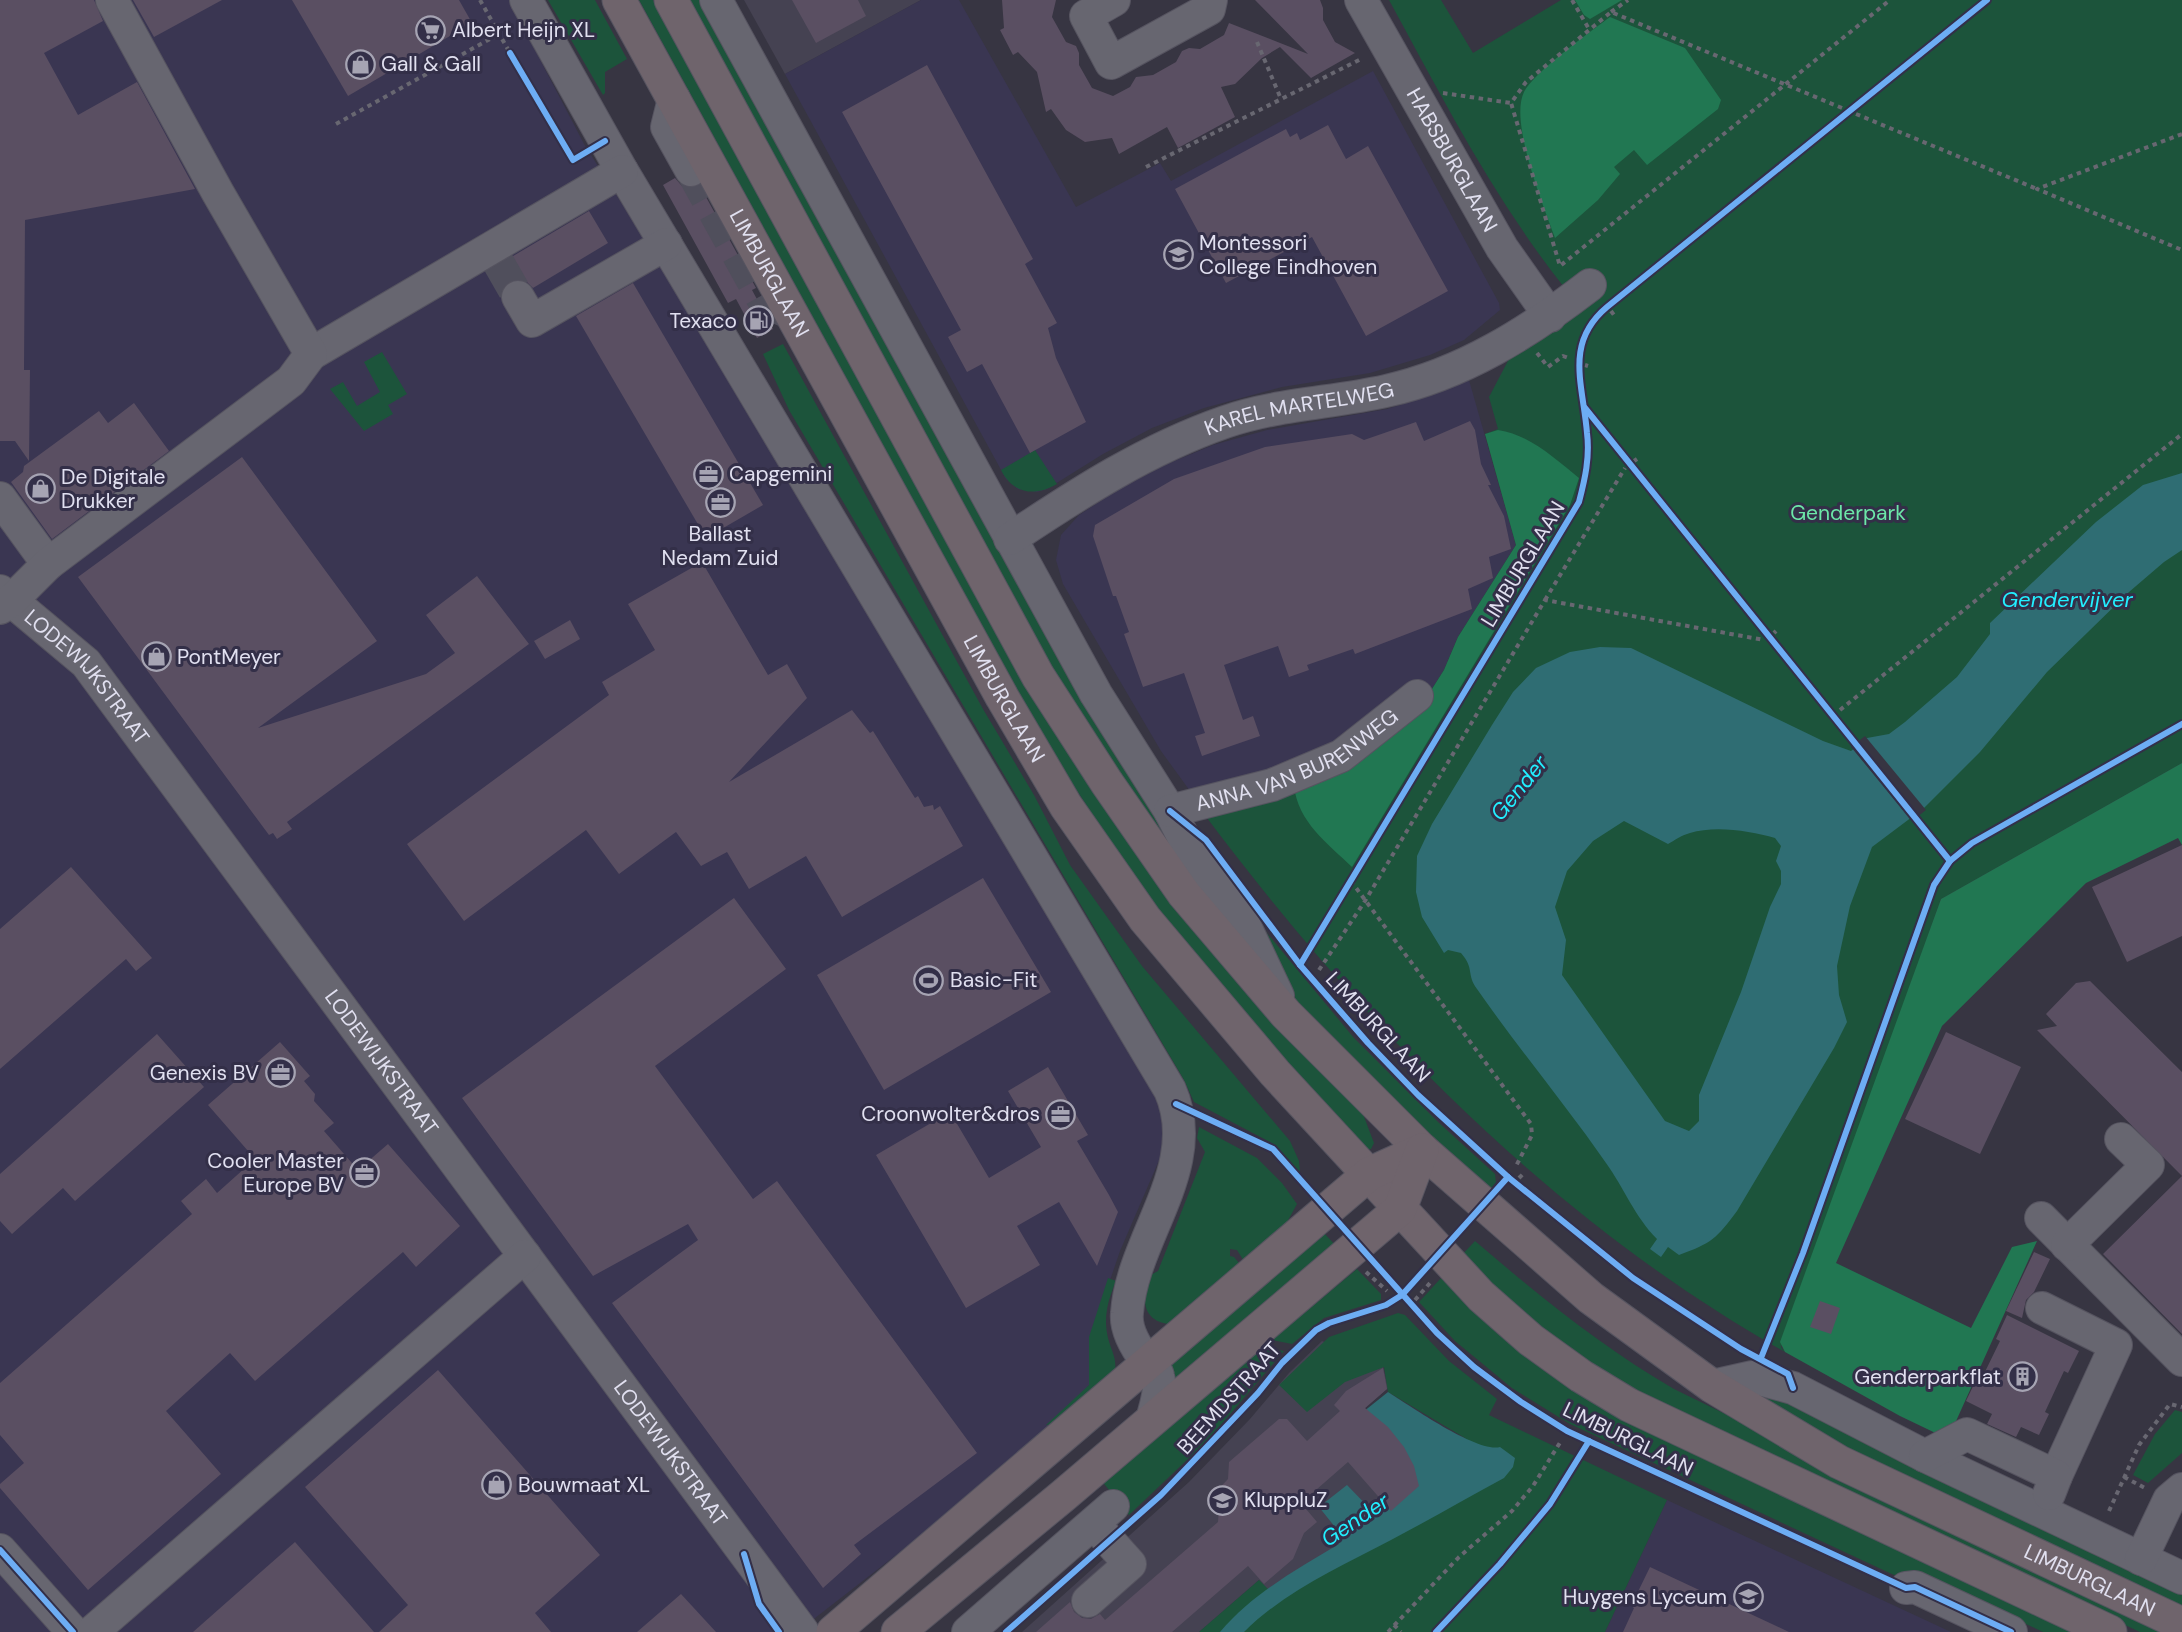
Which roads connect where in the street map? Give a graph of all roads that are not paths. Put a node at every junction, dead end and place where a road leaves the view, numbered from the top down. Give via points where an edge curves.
1 (112, 0) edge
2 (525, 0) edge
3 (619, 0) edge
4 (671, 0) edge
5 (716, 0) edge
6 (1114, 0) edge
7 (1210, 0) edge
8 (1361, 0) edge
9 (674, 99) junction
10 (681, 164) tunnel mouth
11 (622, 171) junction
12 (666, 244) junction
13 (518, 297) tunnel mouth
14 (1603, 298) dead end
15 (1550, 315) junction
16 (311, 354) junction
17 (0, 498) edge
18 (1010, 539) junction
19 (48, 564) junction
20 (4, 600) edge
21 (1417, 696) dead end
22 (1170, 811) junction
23 (1286, 1014) junction
24 (2121, 1139) dead end
25 (1422, 1150) junction
26 (1369, 1174) junction
27 (1400, 1209) junction
28 (2041, 1218) dead end
29 (2067, 1245) junction
30 (525, 1256) junction
31 (2042, 1308) dead end
32 (2182, 1360) edge
33 (1149, 1364) junction
34 (1712, 1386) junction
35 (1152, 1420) junction
36 (1925, 1456) junction
37 (2056, 1476) junction
38 (2182, 1489) edge
39 (2042, 1511) junction
40 (0, 1550) edge
41 (2141, 1559) junction
42 (2182, 1578) edge
43 (1906, 1588) dead end
44 (1088, 1601) dead end
45 (2182, 1624) edge
46 (73, 1632) edge
47 (92, 1632) edge
48 (803, 1632) edge
49 (833, 1632) edge
50 (898, 1632) edge
51 (968, 1632) edge
52 (2011, 1632) edge
53 (2110, 1632) edge

1 - 16 street
2 - 11 street
3 - 9 main road, LIMBURGLAAN
4 - 23 main road, LIMBURGLAAN via 1038,676 1184,894
5 - 18 street, LIMBURGLAAN
6 - 7 street via 1086,15 1111,63 1209,9
8 - 15 street, HABSBURGLAAN via 1502,248
9 - 10 street via 667,126
9 - 26 main road, LIMBURGLAAN via 1002,697 1066,806 1145,919 1275,1073
11 - 12 street
11 - 16 street via 494,255
12 - 13 street via 532,321
12 - 33 street via 1176,1104 1181,1142 1177,1160 1135,1269 1126,1315 1135,1347
14 - 15 street, KAREL MARTELWEG
15 - 18 street, KAREL MARTELWEG via 1515,339 1429,378 1386,391 1269,409 1189,435 1118,470
16 - 19 street via 291,381
17 - 19 street
18 - 22 street, LIMBURGLAAN via 1096,694
19 - 20 street
20 - 30 street, LODEWIJKSTRAAT via 86,663
21 - 22 street, ANNA VAN BURENWEG via 1341,756 1272,785
22 - 23 street, LIMBURGLAAN via 1190,850 1244,922
23 - 25 main road, LIMBURGLAAN
24 - 29 street via 2148,1166
25 - 26 main road
25 - 27 main road, BEEMDSTRAAT
25 - 34 main road, LIMBURGLAAN via 1591,1298
26 - 27 main road, LIMBURGLAAN
26 - 33 main road
27 - 35 main road, BEEMDSTRAAT
27 - 53 main road, LIMBURGLAAN via 1481,1296 1531,1340 1629,1405
28 - 29 street
29 - 32 street
30 - 47 street
30 - 48 street, LODEWIJKSTRAAT
31 - 37 street, LIMBURGLAAN via 2116,1345
33 - 35 street via 1158,1373 1160,1385
33 - 49 main road
34 - 36 street, LIMBURGLAAN via 1752,1377 1793,1388
34 - 45 main road, LIMBURGLAAN via 1839,1462
35 - 50 main road, BEEMDSTRAAT
36 - 37 street via 1967,1434
36 - 39 street, LIMBURGLAAN
37 - 39 street, LIMBURGLAAN
38 - 41 street via 2169,1500
39 - 41 street, LIMBURGLAAN
40 - 46 street
41 - 42 street, LIMBURGLAAN
43 - 52 street via 1915,1587
44 - 51 street via 1130,1564 1104,1515

